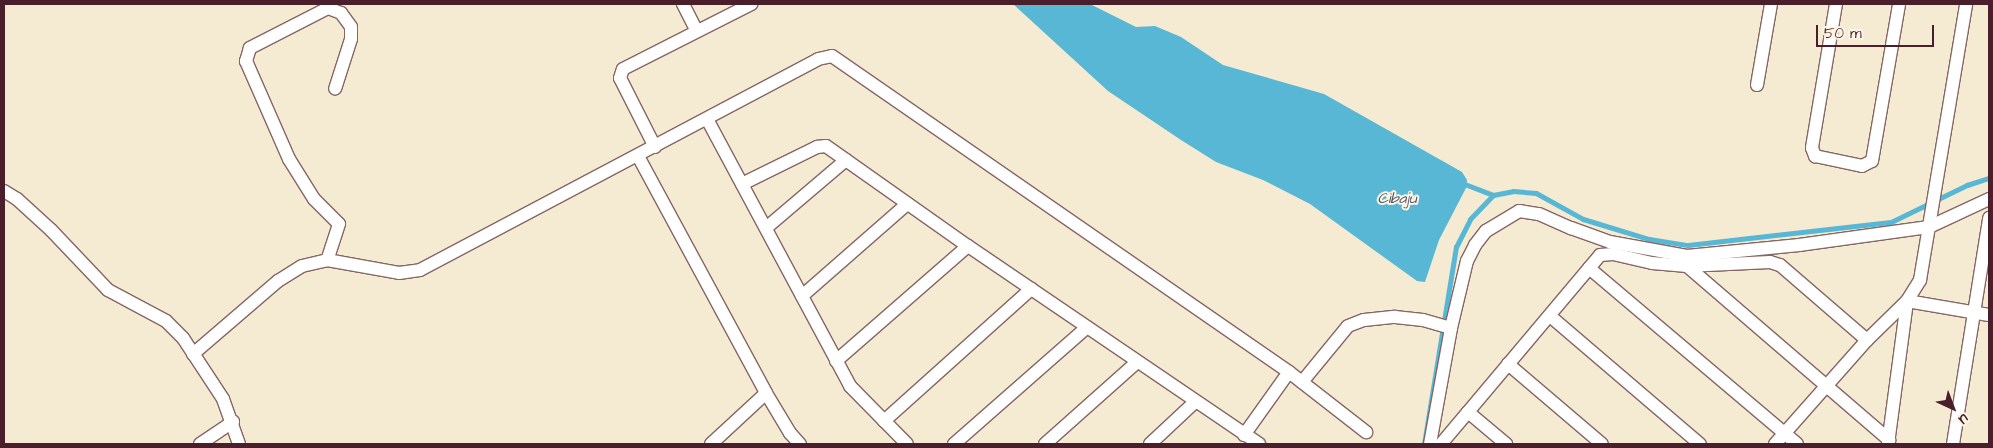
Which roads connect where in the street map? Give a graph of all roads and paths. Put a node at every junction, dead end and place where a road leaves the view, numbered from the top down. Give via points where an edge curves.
1 (683, 4) edge
2 (751, 4) edge
3 (1771, 4) edge
4 (1836, 4) edge
5 (1899, 4) edge
6 (1966, 4) edge
7 (330, 5) edge
8 (697, 31) junction
9 (1757, 85) dead end
10 (335, 89) dead end
11 (707, 119) junction
12 (655, 146) junction
13 (638, 156) junction
14 (846, 160) junction
15 (742, 184) junction
16 (4, 191) edge
17 (1989, 199) edge
18 (907, 204) junction
19 (1989, 218) edge
20 (1930, 222) junction
21 (766, 228) junction
22 (968, 246) junction
23 (327, 260) junction
24 (1687, 266) junction
25 (1589, 268) junction
26 (1031, 289) junction
27 (802, 296) junction
28 (1907, 301) junction
29 (1974, 313) junction
30 (1550, 316) junction
31 (1989, 316) edge
32 (1087, 327) junction
33 (1451, 328) junction
34 (1867, 340) junction
35 (193, 354) junction
36 (836, 361) junction
37 (1138, 362) junction
38 (1508, 364) junction
39 (1289, 372) junction
40 (1302, 382) junction
41 (1826, 386) junction
42 (766, 393) junction
43 (1195, 402) junction
44 (1468, 412) junction
45 (884, 421) junction
46 (233, 422) junction
47 (1366, 432) dead end
48 (1244, 434) junction
49 (1784, 434) junction
50 (1888, 442) edge
51 (200, 444) edge
52 (239, 444) edge
53 (711, 444) edge
54 (800, 444) edge
55 (907, 444) edge
56 (954, 444) edge
57 (1045, 444) edge
58 (1150, 444) edge
59 (1259, 444) edge
60 (1430, 444) edge
61 (1441, 444) edge
62 (1506, 444) edge
63 (1602, 444) edge
64 (1700, 444) edge
65 (1775, 444) edge
66 (1797, 444) edge
67 (1953, 444) edge

1 - 8 street
2 - 8 street
3 - 9 street
4 - 5 street via 1812,148 1815,156 1862,166 1872,162
6 - 20 street
7 - 10 street via 351,27 351,40
7 - 23 street via 250,48 246,61 289,159 314,199 338,224
8 - 12 street via 623,69 620,78
11 - 12 street
11 - 15 street
11 - 39 street via 818,59 832,56
12 - 13 street
13 - 23 street via 420,270 399,273
13 - 42 street
14 - 15 street via 826,146 817,147
14 - 18 street
14 - 21 street
15 - 21 street
16 - 35 street via 52,230 108,290 166,321
17 - 20 street
18 - 22 street
18 - 27 street
19 - 29 street
20 - 28 street via 1920,280
20 - 33 street via 1799,245 1687,256 1610,242 1539,214 1518,211 1486,231 1475,245
21 - 27 street
22 - 26 street
22 - 36 street
23 - 35 street via 302,266 278,280
24 - 25 street via 1600,254
24 - 34 street via 1770,262 1780,265
24 - 41 street
25 - 30 street
25 - 49 street
26 - 32 street
26 - 45 street
27 - 36 street
28 - 29 street
28 - 34 street
28 - 50 street
29 - 31 street
29 - 67 street
30 - 38 street
30 - 64 street
32 - 37 street
32 - 56 street
33 - 40 street via 1395,317 1364,320 1348,326
33 - 60 street
34 - 41 street
35 - 46 street via 224,399
36 - 45 street via 850,386
37 - 43 street
37 - 57 street
38 - 44 street
38 - 63 street
39 - 40 street
39 - 48 street
40 - 47 street
41 - 49 street
41 - 50 street
42 - 53 street
42 - 54 street
43 - 48 street
43 - 58 street
44 - 61 street
44 - 62 street
45 - 55 street
46 - 51 street
46 - 52 street
48 - 59 street
49 - 65 street
49 - 66 street

